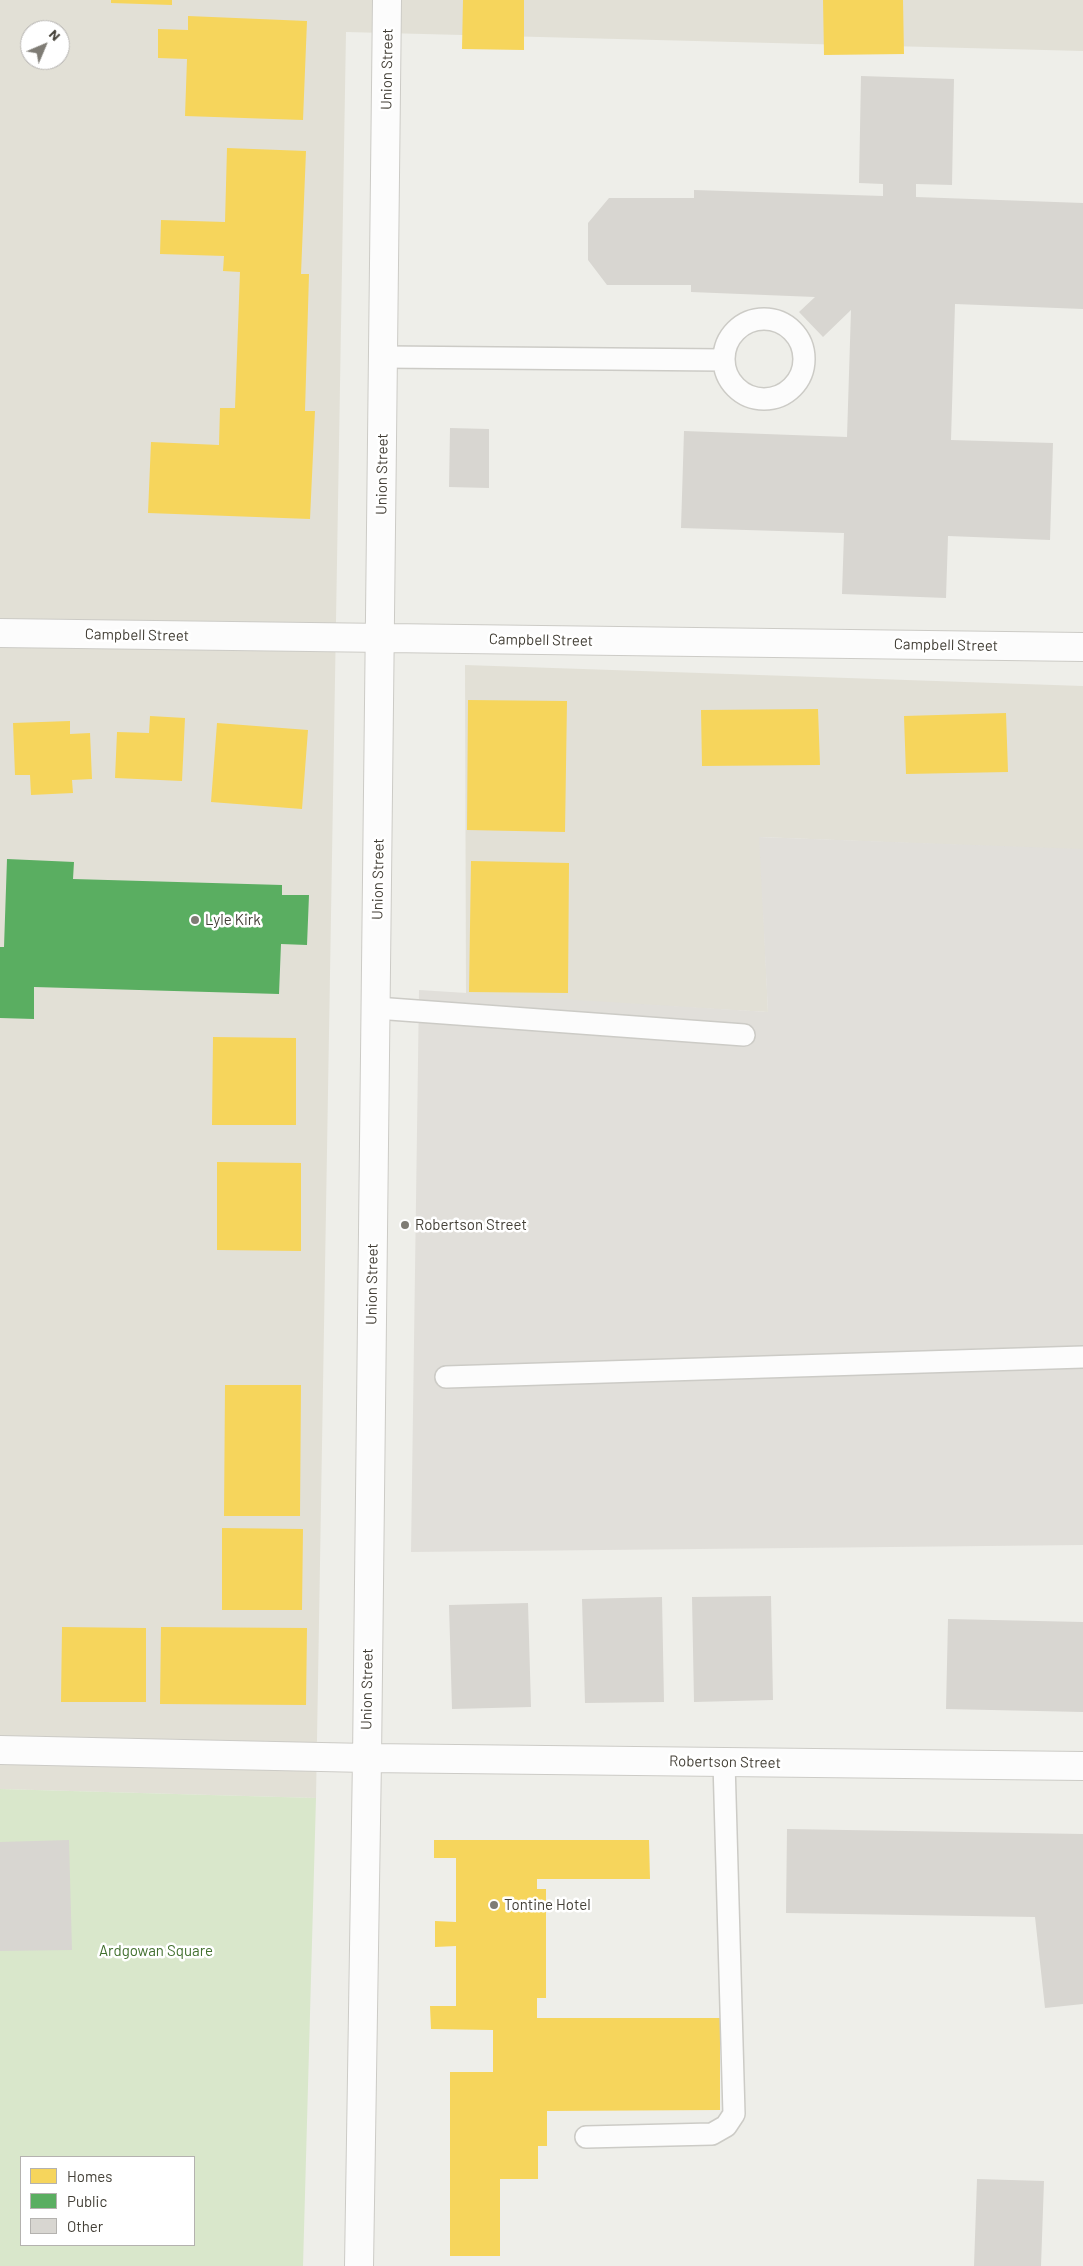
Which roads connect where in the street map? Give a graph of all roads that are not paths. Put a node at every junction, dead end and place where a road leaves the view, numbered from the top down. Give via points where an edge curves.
1 (387, 0) edge
2 (384, 356) junction
3 (723, 360) dead end
4 (0, 633) edge
5 (381, 638) junction
6 (1083, 647) edge
7 (376, 1008) junction
8 (744, 1035) dead end
9 (1083, 1357) edge
10 (446, 1377) dead end
11 (0, 1750) edge
12 (366, 1758) junction
13 (724, 1762) junction
14 (1083, 1766) edge
15 (586, 2137) dead end
16 (359, 2266) edge

1 - 2 street, Union Street
2 - 3 lane
2 - 5 street, Union Street
4 - 5 street, Campbell Street
5 - 6 street, Campbell Street
5 - 7 street, Union Street
7 - 8 lane
7 - 12 street, Union Street
9 - 10 lane
11 - 12 street
12 - 13 street, Robertson Street
12 - 16 street
13 - 14 street, Robertson Street
13 - 15 lane via 734,2114 726,2126 712,2134

